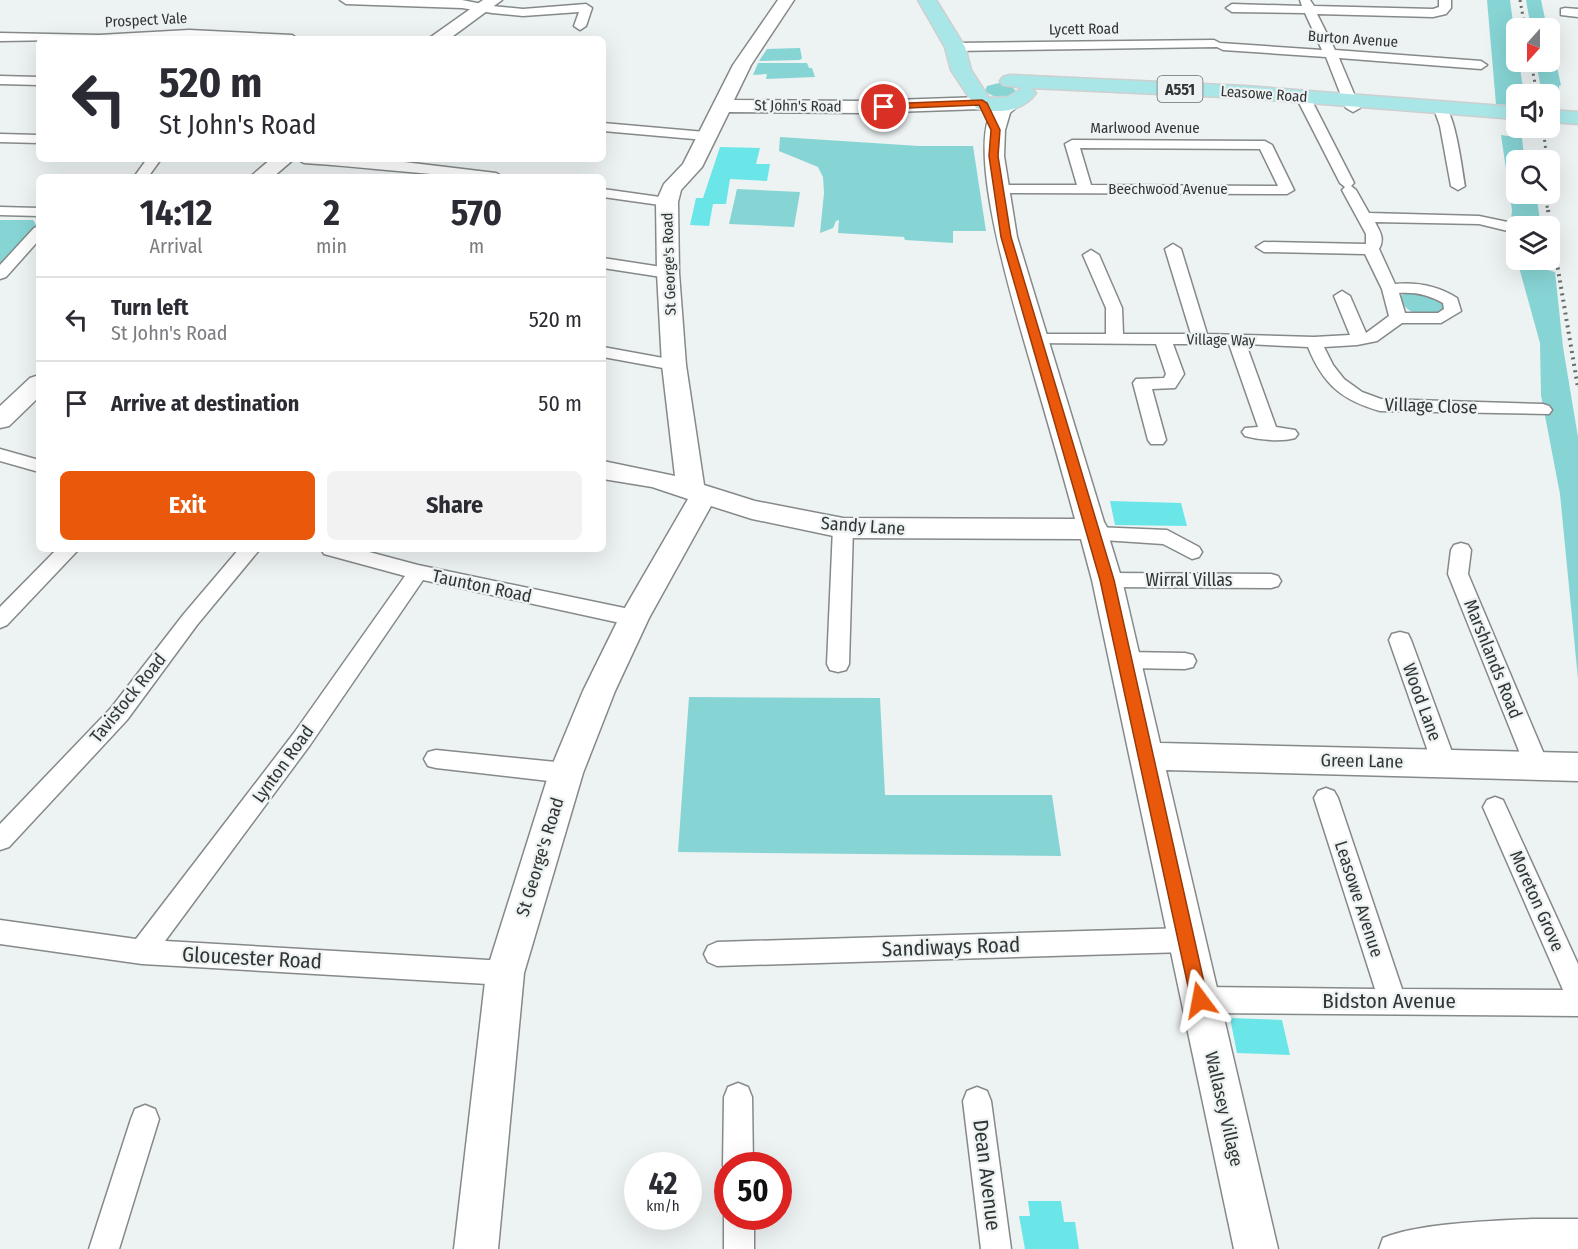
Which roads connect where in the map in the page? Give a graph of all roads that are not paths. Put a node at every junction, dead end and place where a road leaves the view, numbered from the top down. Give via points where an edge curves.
1 (346, 0) edge
2 (786, 0) edge
3 (927, 0) edge
4 (1445, 0) edge
5 (487, 5) edge
6 (1307, 5) edge
7 (1232, 9) dead end
8 (580, 26) dead end
9 (153, 36) edge
10 (227, 36) edge
11 (441, 36) edge
12 (0, 37) edge
13 (36, 38) edge
14 (1218, 45) joint
15 (956, 50) junction
16 (1330, 54) junction
17 (1481, 64) dead end
18 (0, 80) edge
19 (36, 81) edge
20 (1017, 92) junction
21 (982, 93) junction
22 (1306, 100) junction
23 (1351, 104) junction
24 (721, 106) junction
25 (1442, 111) junction
26 (1506, 113) edge
27 (1560, 117) edge
28 (1578, 118) edge
29 (1506, 120) edge
30 (1560, 124) edge
31 (1578, 126) edge
32 (606, 127) edge
33 (995, 130) junction
34 (705, 136) junction
35 (0, 138) edge
36 (36, 139) edge
37 (1265, 145) joint
38 (280, 162) edge
39 (359, 162) edge
40 (264, 174) edge
41 (470, 174) edge
42 (1458, 186) dead end
43 (999, 189) junction
44 (1085, 189) junction
45 (606, 193) edge
46 (667, 202) junction
47 (0, 211) edge
48 (36, 212) edge
49 (1365, 217) junction
50 (1506, 226) edge
51 (36, 234) edge
52 (1264, 247) dead end
53 (1371, 249) junction
54 (1172, 250) dead end
55 (1091, 255) dead end
56 (606, 263) edge
57 (668, 273) junction
58 (0, 274) edge
59 (1390, 289) junction
60 (1342, 296) dead end
61 (1398, 318) junction
62 (1037, 339) junction
63 (1115, 339) junction
64 (1163, 339) junction
65 (1236, 339) junction
66 (1360, 339) junction
67 (1201, 340) junction
68 (1314, 342) junction
69 (606, 353) edge
70 (674, 365) junction
71 (36, 386) edge
72 (1543, 410) dead end
73 (0, 420) edge
74 (1289, 434) dead end
75 (1157, 440) dead end
76 (0, 455) edge
77 (36, 465) edge
78 (606, 471) edge
79 (698, 492) junction
80 (843, 528) junction
81 (1094, 531) junction
82 (1461, 550) dead end
83 (66, 552) edge
84 (247, 552) edge
85 (343, 552) edge
86 (1192, 552) dead end
87 (418, 572) junction
88 (1107, 580) junction
89 (1272, 581) dead end
90 (634, 618) junction
91 (0, 620) edge
92 (1400, 640) dead end
93 (1125, 660) junction
94 (1185, 661) dead end
95 (838, 664) dead end
96 (1145, 756) junction
97 (436, 759) dead end
98 (1444, 763) junction
99 (1537, 766) junction
100 (1578, 767) edge
101 (566, 773) junction
102 (1326, 798) dead end
103 (1495, 807) dead end
104 (0, 840) edge
105 (0, 932) edge
106 (1186, 940) junction
107 (142, 952) junction
108 (717, 954) dead end
109 (505, 973) junction
110 (1578, 994) edge
111 (1200, 1000) junction
112 (1392, 1000) junction
113 (1578, 1003) edge
114 (738, 1097) dead end
115 (977, 1101) dead end
116 (145, 1119) dead end
117 (738, 1152) edge
118 (739, 1230) edge
119 (1578, 1234) edge
120 (104, 1249) edge
121 (476, 1249) edge
122 (739, 1249) edge
123 (996, 1249) edge
124 (1256, 1249) edge
125 (1394, 1249) edge

1 - 5 street
2 - 24 street, St George's Road via 742,65
3 - 15 main road, Wallasey Village
4 - 6 street via 1445,8 1433,13
5 - 8 street via 542,12 586,8
5 - 11 street
6 - 7 street
6 - 16 street
9 - 10 street, Prospect Vale
12 - 13 street, Prospect Vale
14 - 15 street, Lycett Road
14 - 16 street, Burton Avenue
15 - 21 main road, Wallasey Village via 961,70
16 - 17 street, Burton Avenue
16 - 23 street
18 - 19 street
20 - 21 main road, Leasowe Road
20 - 22 main road, Leasowe Road / A551
20 - 33 street, Wallasey Village via 1000,110
21 - 24 street, St John's Road via 863,107
21 - 33 street, Wallasey Village
22 - 23 main road, Leasowe Road / A551
22 - 49 street
23 - 25 main road, Leasowe Road / A551
24 - 34 street, St George's Road
25 - 26 main road, Leasowe Road / A551
25 - 29 main road, Leasowe Road / A551
25 - 42 street
27 - 28 main road
30 - 31 main road
32 - 34 street
33 - 43 street, Wallasey Village
34 - 46 street, St George's Road via 692,167 671,188
35 - 36 street
37 - 44 street, Marlwood Avenue via 1072,144
37 - 44 street, Beechwood Avenue via 1287,190
38 - 40 street
39 - 41 street
43 - 44 street, Beechwood Avenue
43 - 62 street, Wallasey Village via 1006,237
45 - 46 street
46 - 57 street, St George's Road
47 - 48 street
49 - 50 street via 1479,220
49 - 53 street via 1374,234
51 - 58 street
52 - 53 street
53 - 59 street
54 - 67 street
55 - 63 street via 1114,308
56 - 57 street
57 - 70 street, St George's Road
59 - 61 street
59 - 61 street via 1421,288 1451,301 1453,311 1441,318
60 - 66 street
61 - 66 street, Village Way via 1371,337
62 - 63 street, Village Way
62 - 81 street, Wallasey Village
63 - 64 street, Village Way
64 - 67 street, Village Way
64 - 75 street via 1175,374 1168,384 1142,383
65 - 67 street, Village Way
65 - 68 street, Village Way
65 - 74 street via 1260,433
66 - 68 street, Village Way
68 - 72 street, Village Close via 1335,382 1362,401 1380,405
69 - 70 street
70 - 79 street, St George's Road via 688,474
71 - 73 street
76 - 77 street
78 - 79 street, Sandy Lane
79 - 80 street, Sandy Lane via 752,510
79 - 90 street, St George's Road
80 - 81 street, Sandy Lane
80 - 95 street
81 - 86 street via 1167,537
81 - 88 street, Wallasey Village
82 - 99 street, Marshlands Road via 1458,574
83 - 91 street
84 - 104 street, Tavistock Road via 119,714
85 - 87 street, Taunton Road
87 - 90 street, Taunton Road
87 - 107 street, Lynton Road via 302,739
88 - 89 street, Wirral Villas
88 - 93 street, Wallasey Village
90 - 101 street, St George's Road
92 - 98 street, Wood Lane
93 - 94 street
93 - 96 street, Wallasey Village
96 - 98 street, Green Lane
96 - 106 street, Wallasey Village
97 - 101 street
98 - 99 street, Green Lane
99 - 100 street, Green Lane
101 - 109 street, St George's Road
102 - 112 street, Leasowe Avenue
103 - 110 street, Moreton Grove
105 - 107 street, Gloucester Road
106 - 108 street, Sandiways Road
106 - 111 street, Wallasey Village
107 - 109 street, Gloucester Road
109 - 121 street, St George's Road
111 - 112 street, Bidston Avenue
111 - 124 street, Wallasey Village
112 - 113 street, Bidston Avenue
114 - 117 street
115 - 123 street, Dean Avenue
116 - 120 street
118 - 122 street
119 - 125 street via 1486,1238

